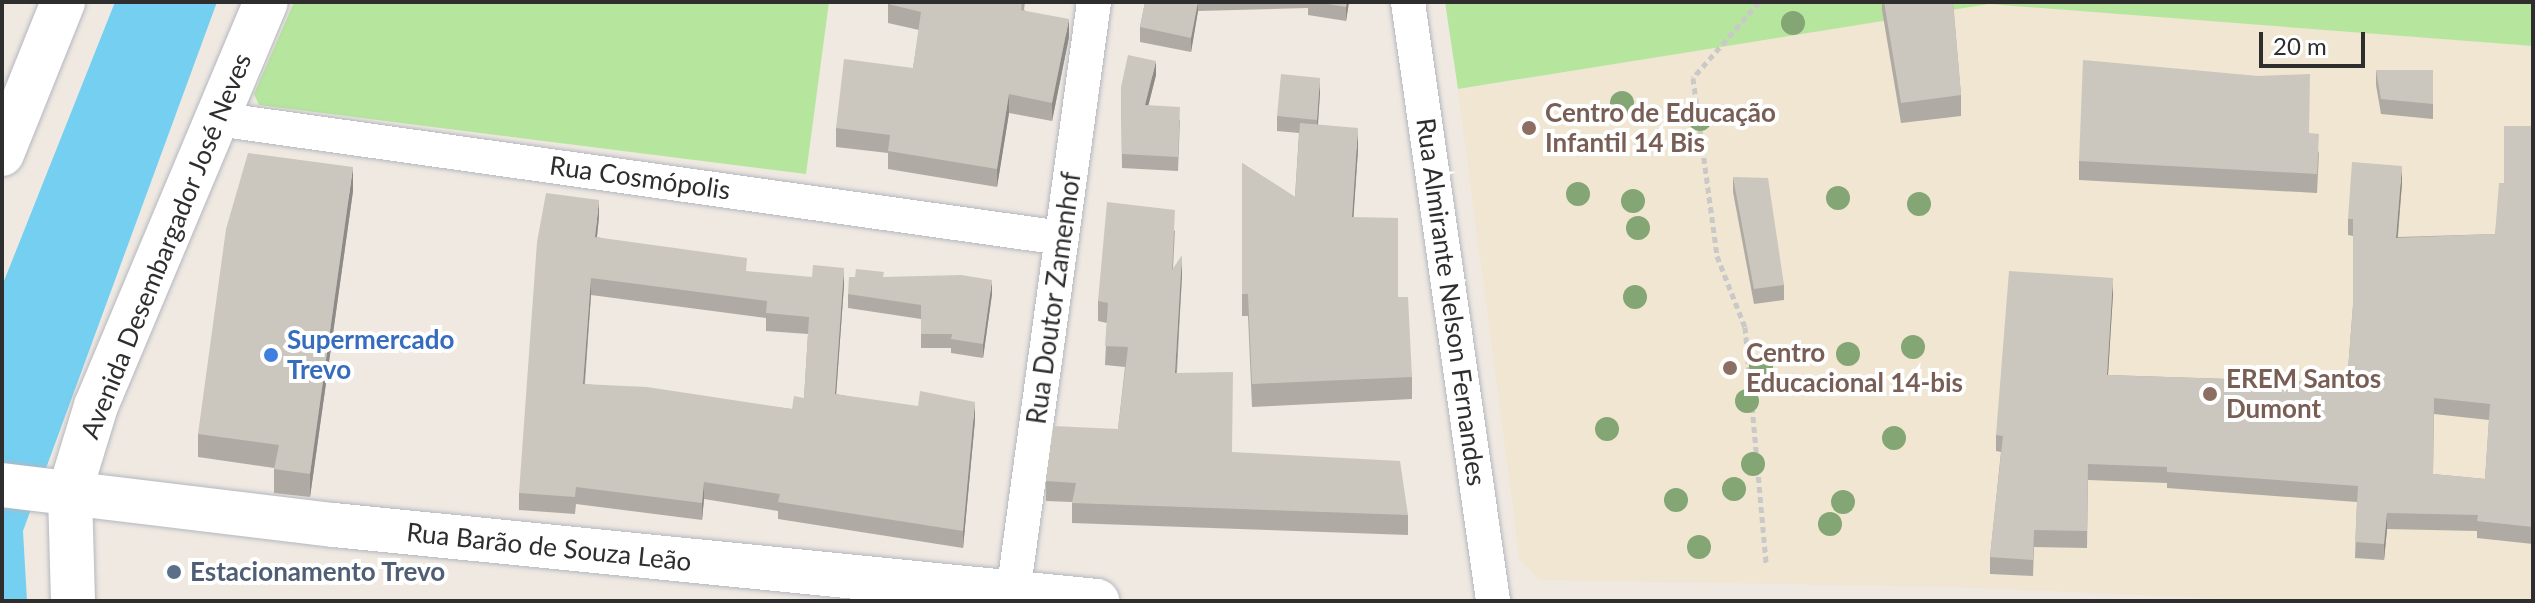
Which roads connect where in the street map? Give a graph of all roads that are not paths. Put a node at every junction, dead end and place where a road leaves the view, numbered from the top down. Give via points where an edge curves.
1 (63, 2) edge
2 (266, 2) edge
3 (1094, 2) edge
4 (1408, 2) edge
5 (13, 98) edge
6 (217, 119) junction
7 (2, 154) edge
8 (1062, 238) junction
9 (2, 485) edge
10 (58, 490) junction
11 (1013, 594) junction
12 (73, 601) edge
13 (1097, 601) edge
14 (1493, 601) edge

1 - 5 main road
2 - 6 main road, Avenida Desembargador José Neves
3 - 8 street, Rua Doutor Zamenhof
4 - 14 street, Rua Almirante Nelson Fernandes
5 - 7 main road
6 - 8 street, Rua Cosmópolis
6 - 10 main road, Avenida Desembargador José Neves
8 - 11 street, Rua Doutor Zamenhof
9 - 10 main road, Rua Barão de Souza Leão
10 - 11 main road, Rua Barão de Souza Leão via 334,525
10 - 12 main road, Avenida Desembargador José Neves
11 - 13 main road, Rua Barão de Souza Leão

